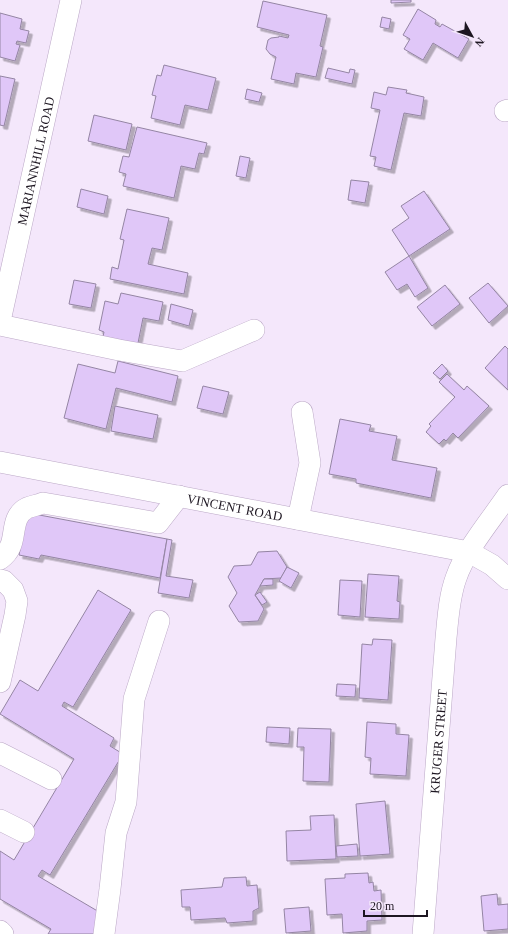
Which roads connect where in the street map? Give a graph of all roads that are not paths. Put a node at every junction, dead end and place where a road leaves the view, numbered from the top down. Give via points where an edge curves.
1 (71, 0) edge
2 (0, 321) edge
3 (0, 325) edge
4 (254, 330) dead end
5 (302, 412) dead end
6 (0, 462) edge
7 (508, 495) edge
8 (179, 496) junction
9 (298, 519) junction
10 (469, 552) junction
11 (0, 559) edge
12 (508, 578) edge
13 (0, 580) edge
14 (159, 621) dead end
15 (0, 682) edge
16 (0, 753) edge
17 (51, 779) dead end
18 (0, 820) edge
19 (24, 832) dead end
20 (0, 931) edge
21 (3, 934) edge
22 (104, 934) edge
23 (423, 934) edge

1 - 2 street, MARIANNHILL ROAD
3 - 4 street via 182,361
5 - 9 street via 310,463
6 - 8 street, VINCENT ROAD
7 - 10 street, KRUGER STREET
8 - 9 street, VINCENT ROAD
8 - 11 street via 158,523 43,503 26,508 19,516 13,531 11,546
9 - 10 street, VINCENT ROAD
10 - 12 street, VINCENT ROAD
10 - 23 street, KRUGER STREET via 456,577 451,595
13 - 15 street via 13,590 17,601
14 - 22 street via 134,699 126,802 116,833
16 - 17 street
18 - 19 street
20 - 21 street

